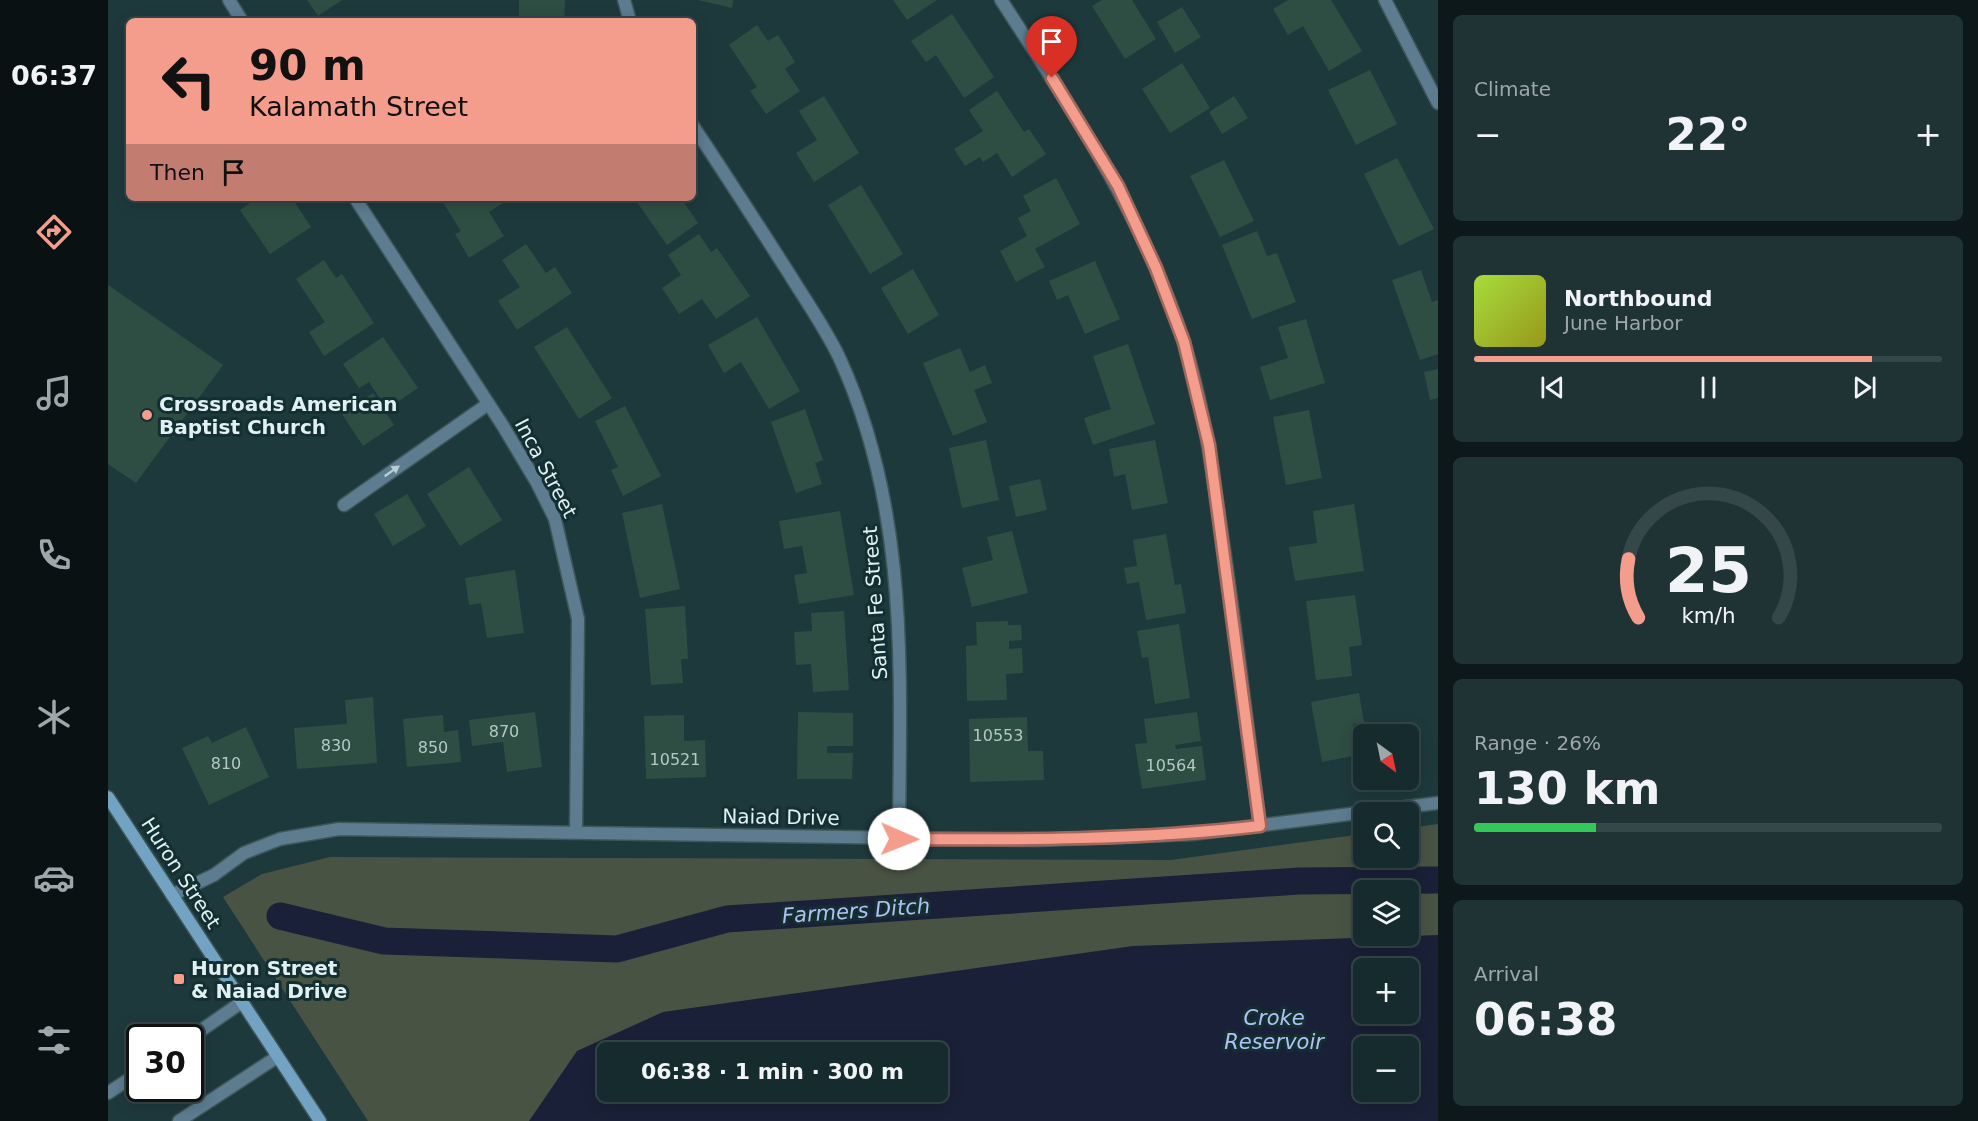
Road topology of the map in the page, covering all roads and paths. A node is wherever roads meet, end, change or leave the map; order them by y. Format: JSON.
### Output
{"nodes":[{"id":1,"x":229,"y":0,"type":"edge"},
{"id":2,"x":624,"y":0,"type":"edge"},
{"id":3,"x":1001,"y":0,"type":"edge"},
{"id":4,"x":1385,"y":0,"type":"edge"},
{"id":5,"x":241,"y":18,"type":"edge"},
{"id":6,"x":629,"y":18,"type":"edge"},
{"id":7,"x":1438,"y":103,"type":"edge"},
{"id":8,"x":696,"y":130,"type":"edge"},
{"id":9,"x":358,"y":201,"type":"edge"},
{"id":10,"x":488,"y":404,"type":"junction"},
{"id":11,"x":344,"y":504,"type":"dead end"},
{"id":12,"x":108,"y":797,"type":"edge"},
{"id":13,"x":1438,"y":803,"type":"edge"},
{"id":14,"x":1260,"y":826,"type":"junction"},
{"id":15,"x":576,"y":832,"type":"junction"},
{"id":16,"x":899,"y":839,"type":"junction"},
{"id":17,"x":172,"y":895,"type":"junction"},
{"id":18,"x":242,"y":1002,"type":"junction"},
{"id":19,"x":204,"y":1028,"type":"edge"},
{"id":20,"x":277,"y":1057,"type":"junction"},
{"id":21,"x":126,"y":1081,"type":"edge"},
{"id":22,"x":108,"y":1093,"type":"edge"},
{"id":23,"x":318,"y":1120,"type":"edge"},
{"id":24,"x":179,"y":1121,"type":"edge"}],
"edges":[{"from":1,"to":5,"type":"street"},
{"from":2,"to":6,"type":"street"},
{"from":3,"to":14,"type":"street"},
{"from":4,"to":7,"type":"street"},
{"from":8,"to":16,"type":"street","name":"Santa Fe Street"},
{"from":9,"to":10,"type":"street","name":"Inca Street"},
{"from":11,"to":10,"type":"street","one_way":true},
{"from":10,"to":15,"type":"street","name":"Inca Street"},
{"from":12,"to":17,"type":"main road","name":"Huron Street"},
{"from":13,"to":14,"type":"street","name":"Naiad Drive"},
{"from":14,"to":16,"type":"street","name":"Naiad Drive"},
{"from":15,"to":16,"type":"street","name":"Naiad Drive"},
{"from":15,"to":17,"type":"street","name":"Naiad Drive"},
{"from":17,"to":18,"type":"main road","name":"Huron Street"},
{"from":18,"to":19,"type":"street"},
{"from":18,"to":20,"type":"main road","name":"Huron Street"},
{"from":20,"to":23,"type":"main road","name":"Huron Street"},
{"from":20,"to":24,"type":"street"},
{"from":21,"to":22,"type":"street"}]}
